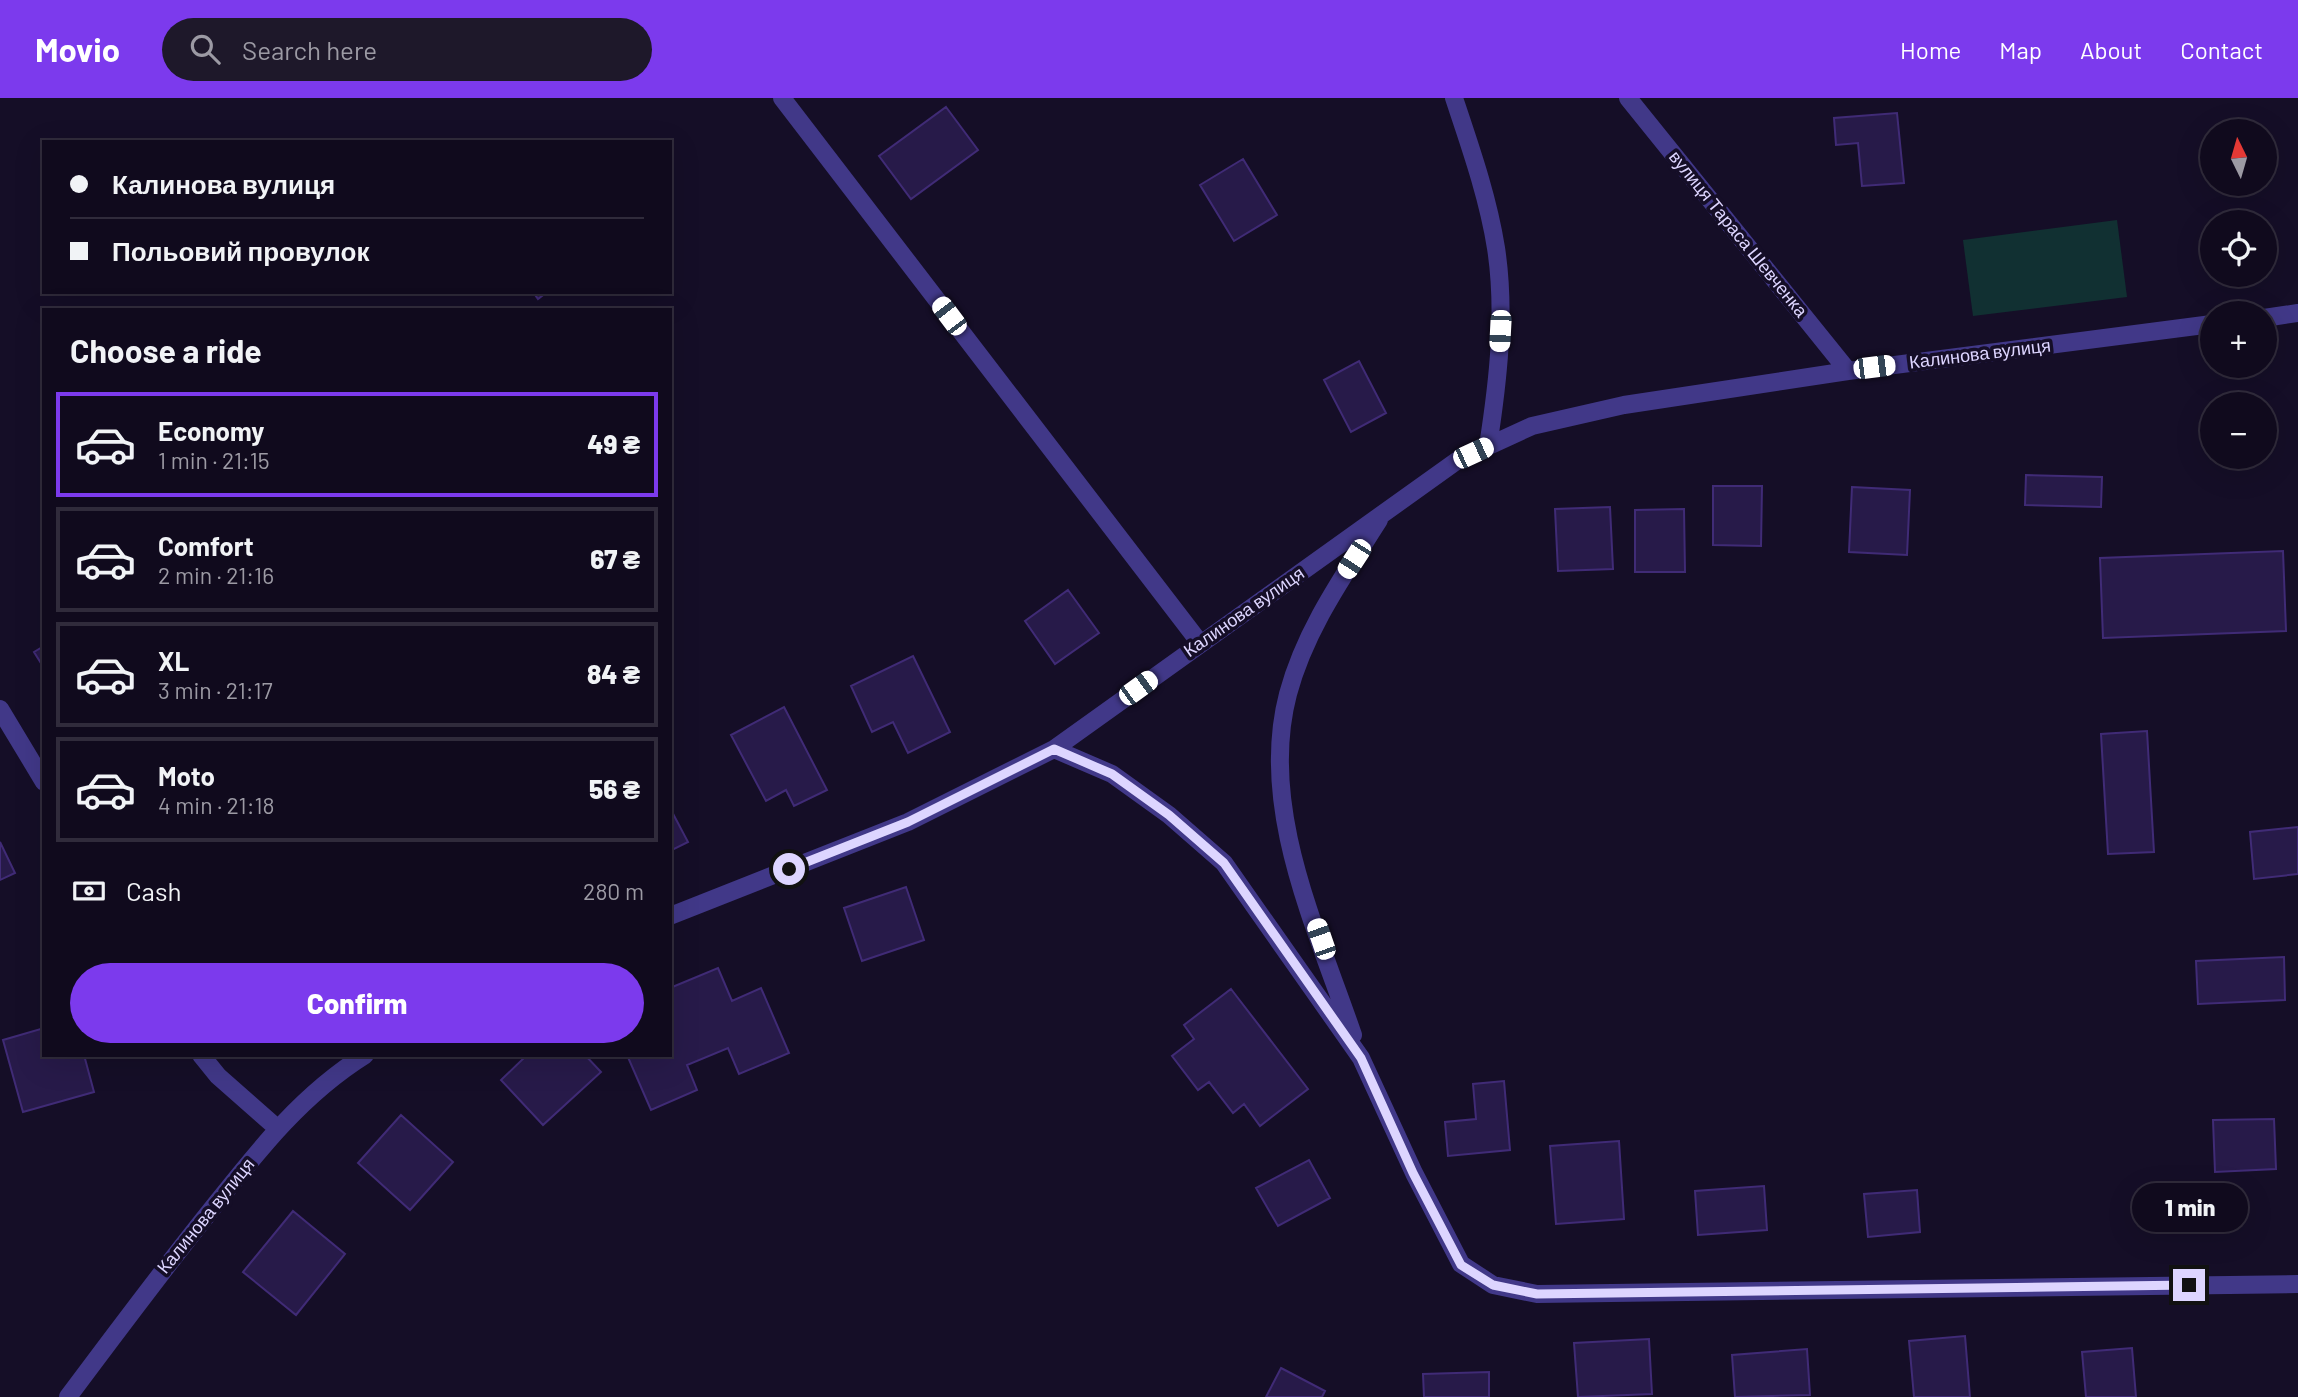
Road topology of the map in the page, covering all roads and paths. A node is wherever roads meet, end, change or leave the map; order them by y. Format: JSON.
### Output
{"nodes":[{"id":1,"x":782,"y":98,"type":"edge"},
{"id":2,"x":1454,"y":98,"type":"edge"},
{"id":3,"x":1628,"y":98,"type":"edge"},
{"id":4,"x":2298,"y":313,"type":"edge"},
{"id":5,"x":2277,"y":316,"type":"edge"},
{"id":6,"x":2200,"y":326,"type":"edge"},
{"id":7,"x":1848,"y":371,"type":"junction"},
{"id":8,"x":1488,"y":446,"type":"junction"},
{"id":9,"x":1384,"y":513,"type":"junction"},
{"id":10,"x":1200,"y":643,"type":"junction"},
{"id":11,"x":0,"y":709,"type":"edge"},
{"id":12,"x":1054,"y":749,"type":"junction"},
{"id":13,"x":42,"y":779,"type":"edge"},
{"id":14,"x":672,"y":915,"type":"edge"},
{"id":15,"x":203,"y":1057,"type":"edge"},
{"id":16,"x":362,"y":1057,"type":"edge"},
{"id":17,"x":1361,"y":1058,"type":"junction"},
{"id":18,"x":277,"y":1128,"type":"junction"},
{"id":19,"x":2298,"y":1284,"type":"edge"},
{"id":20,"x":68,"y":1397,"type":"edge"}],
"edges":[{"from":1,"to":10,"type":"street"},
{"from":2,"to":8,"type":"street"},
{"from":3,"to":7,"type":"street","name":"вулиця Тараса Шевченка"},
{"from":4,"to":5,"type":"street"},
{"from":6,"to":7,"type":"street","name":"Калинова вулиця"},
{"from":7,"to":8,"type":"street","name":"Калинова вулиця"},
{"from":8,"to":9,"type":"street","name":"Калинова вулиця"},
{"from":9,"to":10,"type":"street","name":"Калинова вулиця"},
{"from":9,"to":17,"type":"street"},
{"from":10,"to":12,"type":"street","name":"Калинова вулиця"},
{"from":11,"to":13,"type":"street"},
{"from":12,"to":14,"type":"street","name":"Калинова вулиця"},
{"from":12,"to":17,"type":"street"},
{"from":15,"to":18,"type":"street"},
{"from":16,"to":18,"type":"street","name":"Калинова вулиця"},
{"from":17,"to":19,"type":"street"},
{"from":18,"to":20,"type":"street","name":"Калинова вулиця"}]}
